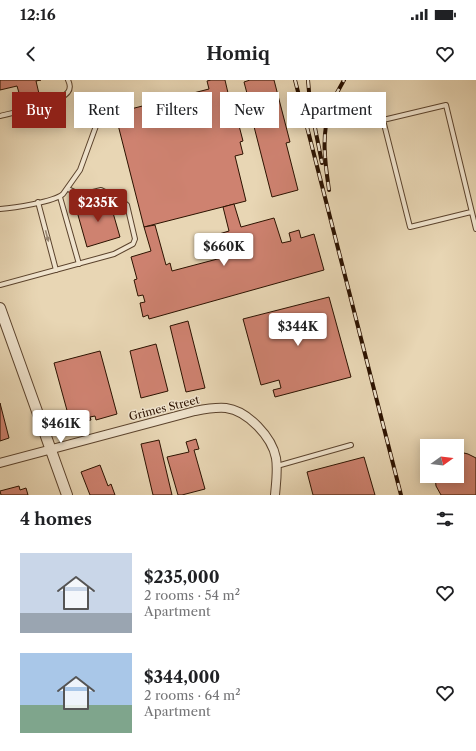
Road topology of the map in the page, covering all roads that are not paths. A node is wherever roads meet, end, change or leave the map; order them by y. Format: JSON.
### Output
{"nodes":[{"id":1,"x":68,"y":80,"type":"edge"},
{"id":2,"x":0,"y":116,"type":"edge"},
{"id":3,"x":95,"y":128,"type":"edge"},
{"id":4,"x":68,"y":189,"type":"junction"},
{"id":5,"x":60,"y":197,"type":"junction"},
{"id":6,"x":38,"y":202,"type":"junction"},
{"id":7,"x":0,"y":209,"type":"edge"},
{"id":8,"x":471,"y":212,"type":"junction"},
{"id":9,"x":476,"y":229,"type":"edge"},
{"id":10,"x":79,"y":264,"type":"junction"},
{"id":11,"x":56,"y":270,"type":"junction"},
{"id":12,"x":0,"y":285,"type":"edge"},
{"id":13,"x":0,"y":308,"type":"edge"},
{"id":14,"x":351,"y":445,"type":"dead end"},
{"id":15,"x":51,"y":449,"type":"junction"},
{"id":16,"x":0,"y":463,"type":"edge"},
{"id":17,"x":276,"y":466,"type":"junction"},
{"id":18,"x":67,"y":495,"type":"edge"},
{"id":19,"x":275,"y":495,"type":"edge"}],
"edges":[{"from":1,"to":2,"type":"lane"},
{"from":3,"to":4,"type":"lane"},
{"from":4,"to":5,"type":"lane"},
{"from":4,"to":10,"type":"lane"},
{"from":5,"to":6,"type":"lane"},
{"from":5,"to":10,"type":"lane"},
{"from":6,"to":7,"type":"lane"},
{"from":6,"to":11,"type":"lane","one_way":true},
{"from":8,"to":8,"type":"lane"},
{"from":8,"to":9,"type":"lane"},
{"from":10,"to":11,"type":"lane"},
{"from":11,"to":12,"type":"lane"},
{"from":13,"to":15,"type":"street"},
{"from":14,"to":17,"type":"lane"},
{"from":15,"to":16,"type":"street","name":"Grimes Street"},
{"from":15,"to":17,"type":"street","name":"Grimes Street"},
{"from":15,"to":18,"type":"street"},
{"from":17,"to":19,"type":"street","name":"Grimes Street"}]}
